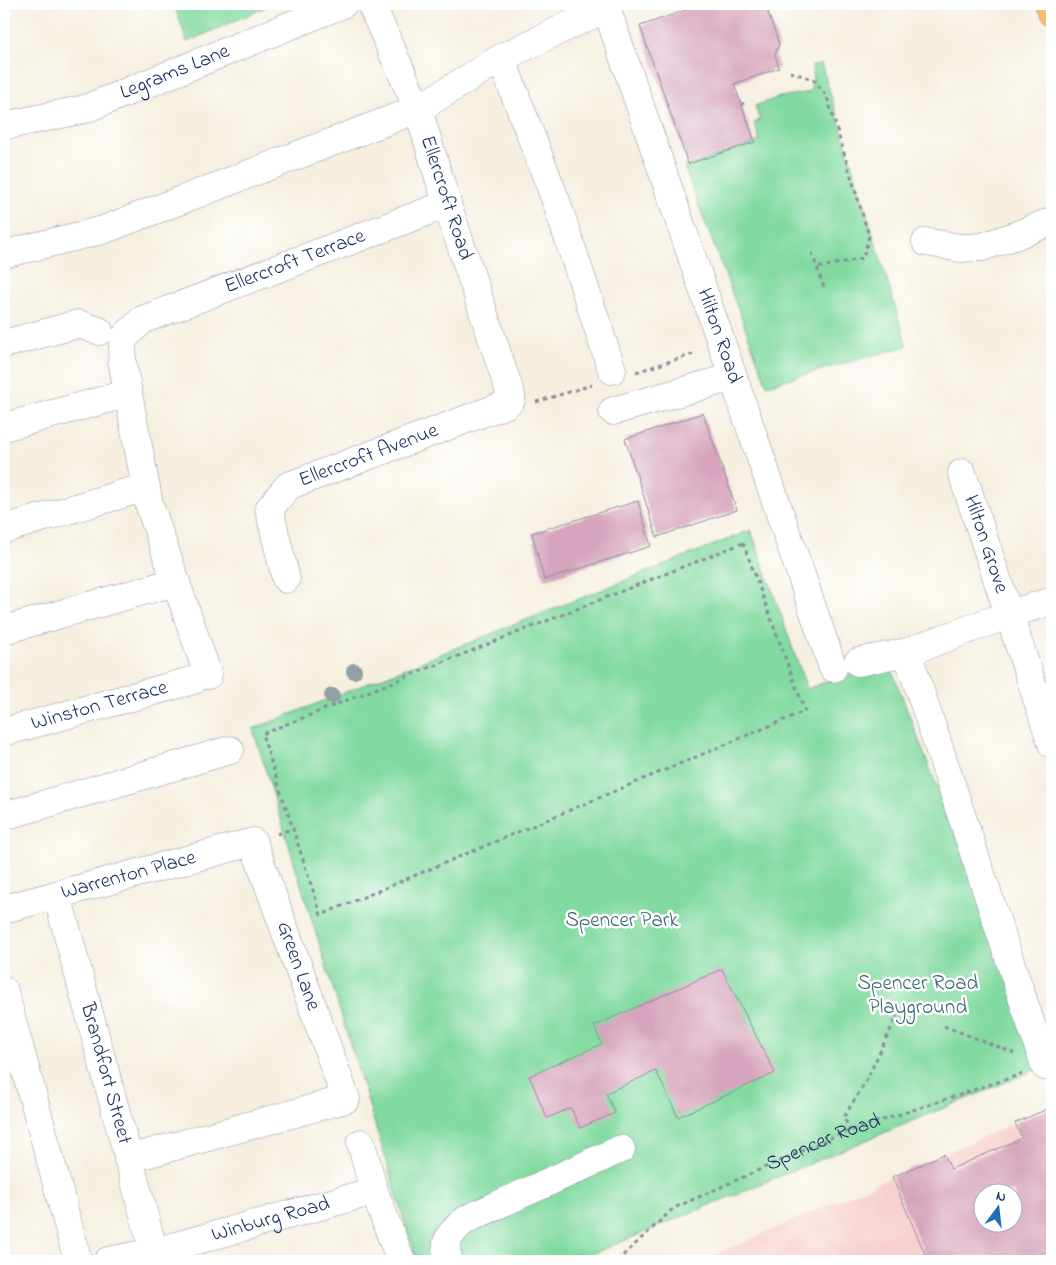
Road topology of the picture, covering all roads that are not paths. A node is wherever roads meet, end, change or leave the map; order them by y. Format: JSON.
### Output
{"nodes":[{"id":1,"x":342,"y":4,"type":"edge"},
{"id":2,"x":371,"y":4,"type":"edge"},
{"id":3,"x":1049,"y":4,"type":"edge"},
{"id":4,"x":612,"y":13,"type":"edge"},
{"id":5,"x":1052,"y":13,"type":"edge"},
{"id":6,"x":500,"y":58,"type":"junction"},
{"id":7,"x":418,"y":109,"type":"junction"},
{"id":8,"x":4,"y":126,"type":"edge"},
{"id":9,"x":447,"y":204,"type":"junction"},
{"id":10,"x":1052,"y":221,"type":"edge"},
{"id":11,"x":926,"y":242,"type":"dead end"},
{"id":12,"x":4,"y":254,"type":"edge"},
{"id":13,"x":99,"y":331,"type":"dead end"},
{"id":14,"x":4,"y":344,"type":"edge"},
{"id":15,"x":612,"y":370,"type":"dead end"},
{"id":16,"x":733,"y":377,"type":"junction"},
{"id":17,"x":511,"y":395,"type":"joint"},
{"id":18,"x":115,"y":396,"type":"dead end"},
{"id":19,"x":613,"y":411,"type":"dead end"},
{"id":20,"x":4,"y":426,"type":"edge"},
{"id":21,"x":962,"y":473,"type":"dead end"},
{"id":22,"x":146,"y":487,"type":"junction"},
{"id":23,"x":4,"y":527,"type":"edge"},
{"id":24,"x":286,"y":580,"type":"dead end"},
{"id":25,"x":175,"y":582,"type":"junction"},
{"id":26,"x":1052,"y":601,"type":"edge"},
{"id":27,"x":1010,"y":614,"type":"junction"},
{"id":28,"x":4,"y":630,"type":"edge"},
{"id":29,"x":907,"y":652,"type":"junction"},
{"id":30,"x":4,"y":732,"type":"edge"},
{"id":31,"x":1052,"y":744,"type":"edge"},
{"id":32,"x":230,"y":750,"type":"dead end"},
{"id":33,"x":4,"y":816,"type":"edge"},
{"id":34,"x":253,"y":842,"type":"joint"},
{"id":35,"x":57,"y":895,"type":"junction"},
{"id":36,"x":4,"y":909,"type":"edge"},
{"id":37,"x":4,"y":991,"type":"edge"},
{"id":38,"x":1038,"y":1064,"type":"edge"},
{"id":39,"x":361,"y":1143,"type":"dead end"},
{"id":40,"x":621,"y":1149,"type":"dead end"},
{"id":41,"x":128,"y":1159,"type":"junction"},
{"id":42,"x":374,"y":1191,"type":"junction"},
{"id":43,"x":154,"y":1252,"type":"junction"},
{"id":44,"x":78,"y":1261,"type":"edge"},
{"id":45,"x":108,"y":1261,"type":"edge"},
{"id":46,"x":401,"y":1261,"type":"edge"},
{"id":47,"x":449,"y":1261,"type":"edge"}],
"edges":[{"from":1,"to":8,"type":"street","name":"Legrams Lane"},
{"from":2,"to":7,"type":"street","name":"Ellercroft Road"},
{"from":3,"to":5,"type":"main road"},
{"from":4,"to":6,"type":"street"},
{"from":4,"to":16,"type":"street","name":"Hilton Road"},
{"from":6,"to":7,"type":"street"},
{"from":6,"to":15,"type":"street"},
{"from":7,"to":9,"type":"street","name":"Ellercroft Road"},
{"from":7,"to":12,"type":"street"},
{"from":9,"to":17,"type":"street","name":"Ellercroft Road"},
{"from":9,"to":22,"type":"street","name":"Ellercroft Terrace"},
{"from":10,"to":11,"type":"street"},
{"from":13,"to":14,"type":"street"},
{"from":16,"to":19,"type":"street"},
{"from":16,"to":29,"type":"street","name":"Hilton Road"},
{"from":17,"to":24,"type":"street","name":"Ellercroft Avenue"},
{"from":18,"to":20,"type":"street"},
{"from":21,"to":27,"type":"street","name":"Hilton Grove"},
{"from":22,"to":23,"type":"street"},
{"from":22,"to":25,"type":"street"},
{"from":25,"to":28,"type":"street"},
{"from":25,"to":30,"type":"street","name":"Winston Terrace"},
{"from":26,"to":27,"type":"street"},
{"from":27,"to":29,"type":"street"},
{"from":27,"to":31,"type":"street","name":"Hilton Grove"},
{"from":29,"to":38,"type":"street"},
{"from":32,"to":33,"type":"street"},
{"from":34,"to":35,"type":"street","name":"Warrenton Place"},
{"from":34,"to":41,"type":"street","name":"Green Lane"},
{"from":35,"to":36,"type":"street","name":"Warrenton Place"},
{"from":35,"to":41,"type":"street","name":"Brandfort Street"},
{"from":37,"to":44,"type":"street"},
{"from":39,"to":42,"type":"street"},
{"from":40,"to":47,"type":"street"},
{"from":41,"to":43,"type":"street","name":"Brandfort Street"},
{"from":42,"to":43,"type":"street","name":"Winburg Road"},
{"from":42,"to":46,"type":"street"},
{"from":43,"to":45,"type":"street","name":"Winburg Road"}]}
